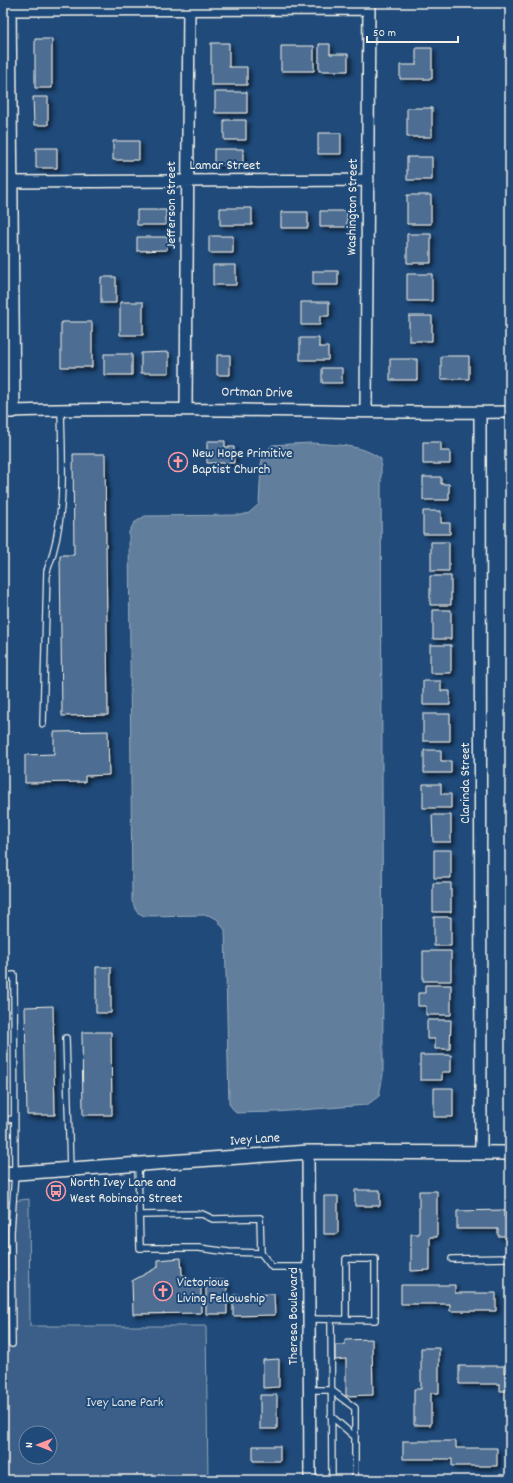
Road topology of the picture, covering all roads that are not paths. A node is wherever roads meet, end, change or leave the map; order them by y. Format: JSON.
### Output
{"nodes":[{"id":1,"x":189,"y":6,"type":"edge"},
{"id":2,"x":369,"y":6,"type":"edge"},
{"id":3,"x":9,"y":7,"type":"edge"},
{"id":4,"x":368,"y":180,"type":"junction"},
{"id":5,"x":187,"y":181,"type":"junction"},
{"id":6,"x":10,"y":182,"type":"junction"},
{"id":7,"x":186,"y":408,"type":"junction"},
{"id":8,"x":61,"y":409,"type":"junction"},
{"id":9,"x":6,"y":411,"type":"edge"},
{"id":10,"x":366,"y":411,"type":"junction"},
{"id":11,"x":480,"y":412,"type":"junction"},
{"id":12,"x":510,"y":412,"type":"edge"},
{"id":13,"x":3,"y":427,"type":"edge"},
{"id":14,"x":43,"y":724,"type":"dead end"},
{"id":15,"x":3,"y":976,"type":"edge"},
{"id":16,"x":66,"y":1038,"type":"dead end"},
{"id":17,"x":14,"y":1119,"type":"junction"},
{"id":18,"x":3,"y":1120,"type":"edge"},
{"id":19,"x":308,"y":1152,"type":"junction"},
{"id":20,"x":510,"y":1153,"type":"edge"},
{"id":21,"x":481,"y":1154,"type":"junction"},
{"id":22,"x":138,"y":1164,"type":"junction"},
{"id":23,"x":70,"y":1169,"type":"junction"},
{"id":24,"x":9,"y":1174,"type":"edge"},
{"id":25,"x":139,"y":1215,"type":"junction"},
{"id":26,"x":261,"y":1254,"type":"junction"},
{"id":27,"x":510,"y":1258,"type":"edge"},
{"id":28,"x":452,"y":1259,"type":"dead end"},
{"id":29,"x":309,"y":1267,"type":"junction"},
{"id":30,"x":309,"y":1319,"type":"junction"},
{"id":31,"x":331,"y":1320,"type":"junction"},
{"id":32,"x":346,"y":1320,"type":"junction"},
{"id":33,"x":12,"y":1344,"type":"dead end"},
{"id":34,"x":309,"y":1390,"type":"junction"},
{"id":35,"x":331,"y":1390,"type":"junction"},
{"id":36,"x":331,"y":1416,"type":"junction"},
{"id":37,"x":355,"y":1437,"type":"junction"},
{"id":38,"x":310,"y":1480,"type":"edge"},
{"id":39,"x":332,"y":1480,"type":"edge"},
{"id":40,"x":355,"y":1480,"type":"edge"}],
"edges":[{"from":1,"to":2,"type":"street"},
{"from":1,"to":3,"type":"street"},
{"from":1,"to":5,"type":"street","name":"Jefferson Street"},
{"from":2,"to":4,"type":"street","name":"Washington Street"},
{"from":3,"to":6,"type":"street"},
{"from":4,"to":5,"type":"street","name":"Lamar Street"},
{"from":4,"to":10,"type":"street","name":"Washington Street"},
{"from":5,"to":6,"type":"street","name":"Lamar Street"},
{"from":5,"to":7,"type":"street","name":"Jefferson Street"},
{"from":6,"to":9,"type":"street"},
{"from":7,"to":8,"type":"street","name":"Ortman Drive"},
{"from":7,"to":10,"type":"street","name":"Ortman Drive"},
{"from":8,"to":9,"type":"street","name":"Ortman Drive"},
{"from":8,"to":14,"type":"lane"},
{"from":9,"to":13,"type":"lane"},
{"from":10,"to":11,"type":"street","name":"Ortman Drive"},
{"from":11,"to":12,"type":"street","name":"Ortman Drive"},
{"from":11,"to":21,"type":"street","name":"Clarinda Street"},
{"from":15,"to":17,"type":"lane"},
{"from":16,"to":23,"type":"lane"},
{"from":17,"to":18,"type":"lane"},
{"from":17,"to":24,"type":"lane"},
{"from":19,"to":21,"type":"street","name":"Ivey Lane"},
{"from":19,"to":22,"type":"street","name":"Ivey Lane"},
{"from":19,"to":29,"type":"street","name":"Theresa Boulevard"},
{"from":20,"to":21,"type":"street","name":"Ivey Lane"},
{"from":22,"to":23,"type":"street","name":"Ivey Lane"},
{"from":22,"to":25,"type":"lane"},
{"from":23,"to":24,"type":"street","name":"Ivey Lane"},
{"from":24,"to":33,"type":"lane"},
{"from":25,"to":26,"type":"lane"},
{"from":25,"to":26,"type":"lane"},
{"from":26,"to":29,"type":"lane"},
{"from":27,"to":28,"type":"lane"},
{"from":29,"to":30,"type":"street","name":"Theresa Boulevard"},
{"from":30,"to":31,"type":"lane"},
{"from":30,"to":34,"type":"street","name":"Theresa Boulevard"},
{"from":31,"to":32,"type":"lane"},
{"from":31,"to":35,"type":"lane"},
{"from":32,"to":32,"type":"lane"},
{"from":34,"to":35,"type":"lane"},
{"from":34,"to":38,"type":"street","name":"Theresa Boulevard"},
{"from":35,"to":36,"type":"lane"},
{"from":35,"to":37,"type":"lane"},
{"from":36,"to":37,"type":"lane"},
{"from":36,"to":39,"type":"lane"},
{"from":37,"to":40,"type":"lane"}]}
